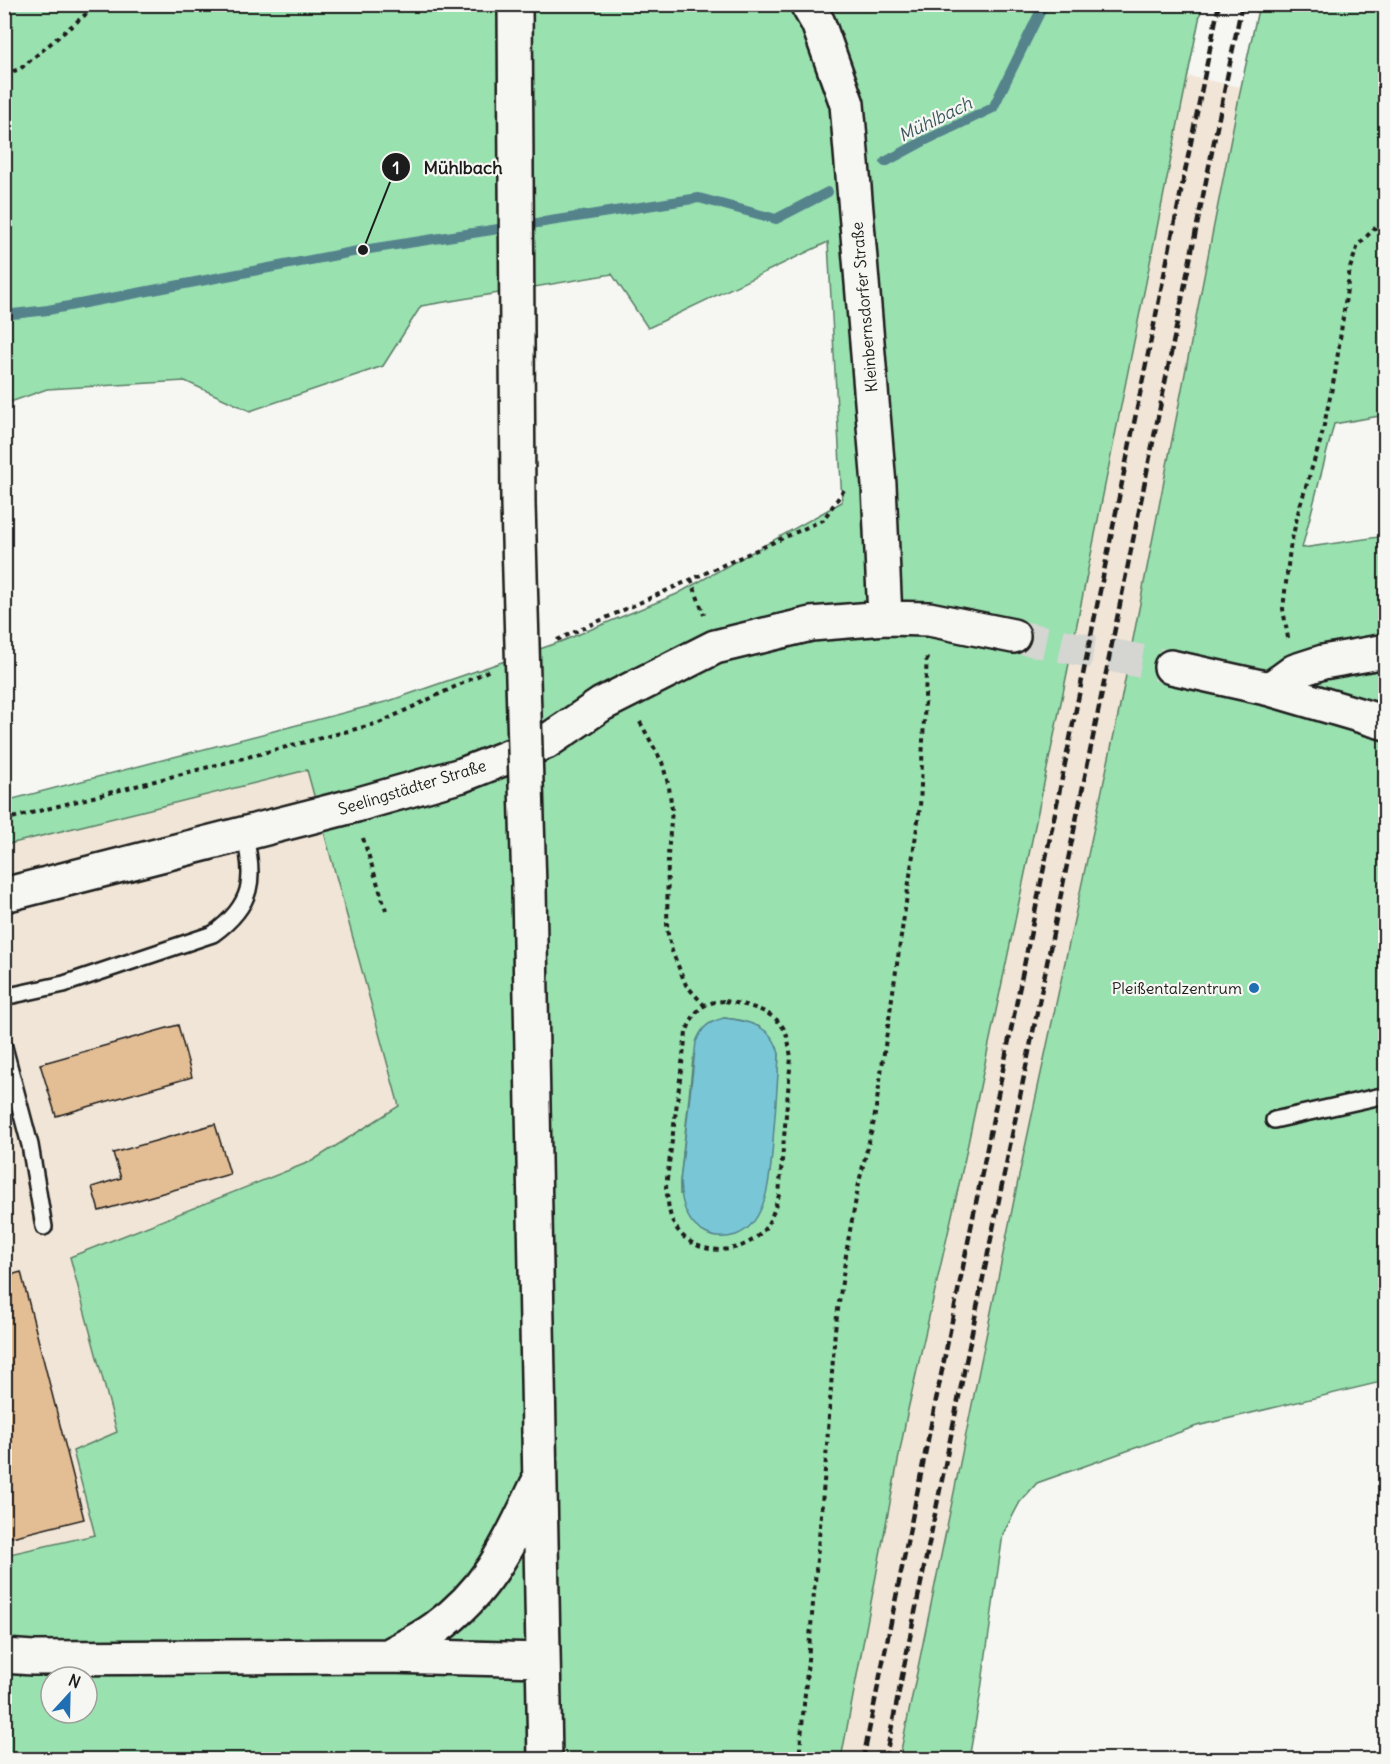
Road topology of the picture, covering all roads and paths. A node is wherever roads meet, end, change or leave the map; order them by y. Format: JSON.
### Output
{"nodes":[{"id":1,"x":98,"y":4,"type":"edge"},
{"id":2,"x":515,"y":4,"type":"edge"},
{"id":3,"x":807,"y":4,"type":"edge"},
{"id":4,"x":4,"y":74,"type":"edge"},
{"id":5,"x":1386,"y":222,"type":"edge"},
{"id":6,"x":879,"y":485,"type":"junction"},
{"id":7,"x":885,"y":618,"type":"junction"},
{"id":8,"x":929,"y":619,"type":"junction"},
{"id":9,"x":1012,"y":636,"type":"tunnel mouth"},
{"id":10,"x":555,"y":641,"type":"dead end"},
{"id":11,"x":1386,"y":651,"type":"edge"},
{"id":12,"x":1170,"y":667,"type":"tunnel mouth"},
{"id":13,"x":493,"y":669,"type":"dead end"},
{"id":14,"x":1283,"y":680,"type":"junction"},
{"id":15,"x":623,"y":692,"type":"junction"},
{"id":16,"x":1386,"y":723,"type":"edge"},
{"id":17,"x":4,"y":820,"type":"edge"},
{"id":18,"x":244,"y":834,"type":"junction"},
{"id":19,"x":365,"y":845,"type":"dead end"},
{"id":20,"x":4,"y":895,"type":"edge"},
{"id":21,"x":386,"y":910,"type":"dead end"},
{"id":22,"x":4,"y":997,"type":"edge"},
{"id":23,"x":704,"y":1005,"type":"junction"},
{"id":24,"x":4,"y":1047,"type":"edge"},
{"id":25,"x":1386,"y":1095,"type":"edge"},
{"id":26,"x":1274,"y":1120,"type":"dead end"},
{"id":27,"x":44,"y":1227,"type":"dead end"},
{"id":28,"x":539,"y":1481,"type":"junction"},
{"id":29,"x":4,"y":1656,"type":"edge"},
{"id":30,"x":388,"y":1656,"type":"junction"},
{"id":31,"x":543,"y":1660,"type":"junction"},
{"id":32,"x":545,"y":1760,"type":"edge"},
{"id":33,"x":799,"y":1760,"type":"edge"}],
"edges":[{"from":1,"to":4,"type":"path"},
{"from":2,"to":28,"type":"main road","bridge":true},
{"from":3,"to":6,"type":"main road","name":"Kleinbernsdorfer Straße"},
{"from":5,"to":14,"type":"path"},
{"from":6,"to":7,"type":"main road","name":"Kleinbernsdorfer Straße"},
{"from":6,"to":10,"type":"path"},
{"from":7,"to":8,"type":"main road","name":"Seelingstädter Straße"},
{"from":7,"to":15,"type":"main road","name":"Seelingstädter Straße"},
{"from":8,"to":9,"type":"main road","name":"Seelingstädter Straße"},
{"from":8,"to":33,"type":"path"},
{"from":11,"to":14,"type":"main road"},
{"from":12,"to":14,"type":"main road"},
{"from":13,"to":17,"type":"path"},
{"from":14,"to":16,"type":"main road"},
{"from":15,"to":18,"type":"main road","name":"Seelingstädter Straße"},
{"from":15,"to":23,"type":"path"},
{"from":18,"to":20,"type":"main road","name":"Seelingstädter Straße"},
{"from":18,"to":22,"type":"lane"},
{"from":19,"to":21,"type":"path"},
{"from":23,"to":23,"type":"path"},
{"from":24,"to":27,"type":"lane"},
{"from":25,"to":26,"type":"lane"},
{"from":28,"to":30,"type":"main road"},
{"from":28,"to":31,"type":"main road"},
{"from":29,"to":30,"type":"main road"},
{"from":30,"to":31,"type":"main road"},
{"from":31,"to":32,"type":"main road"}]}
